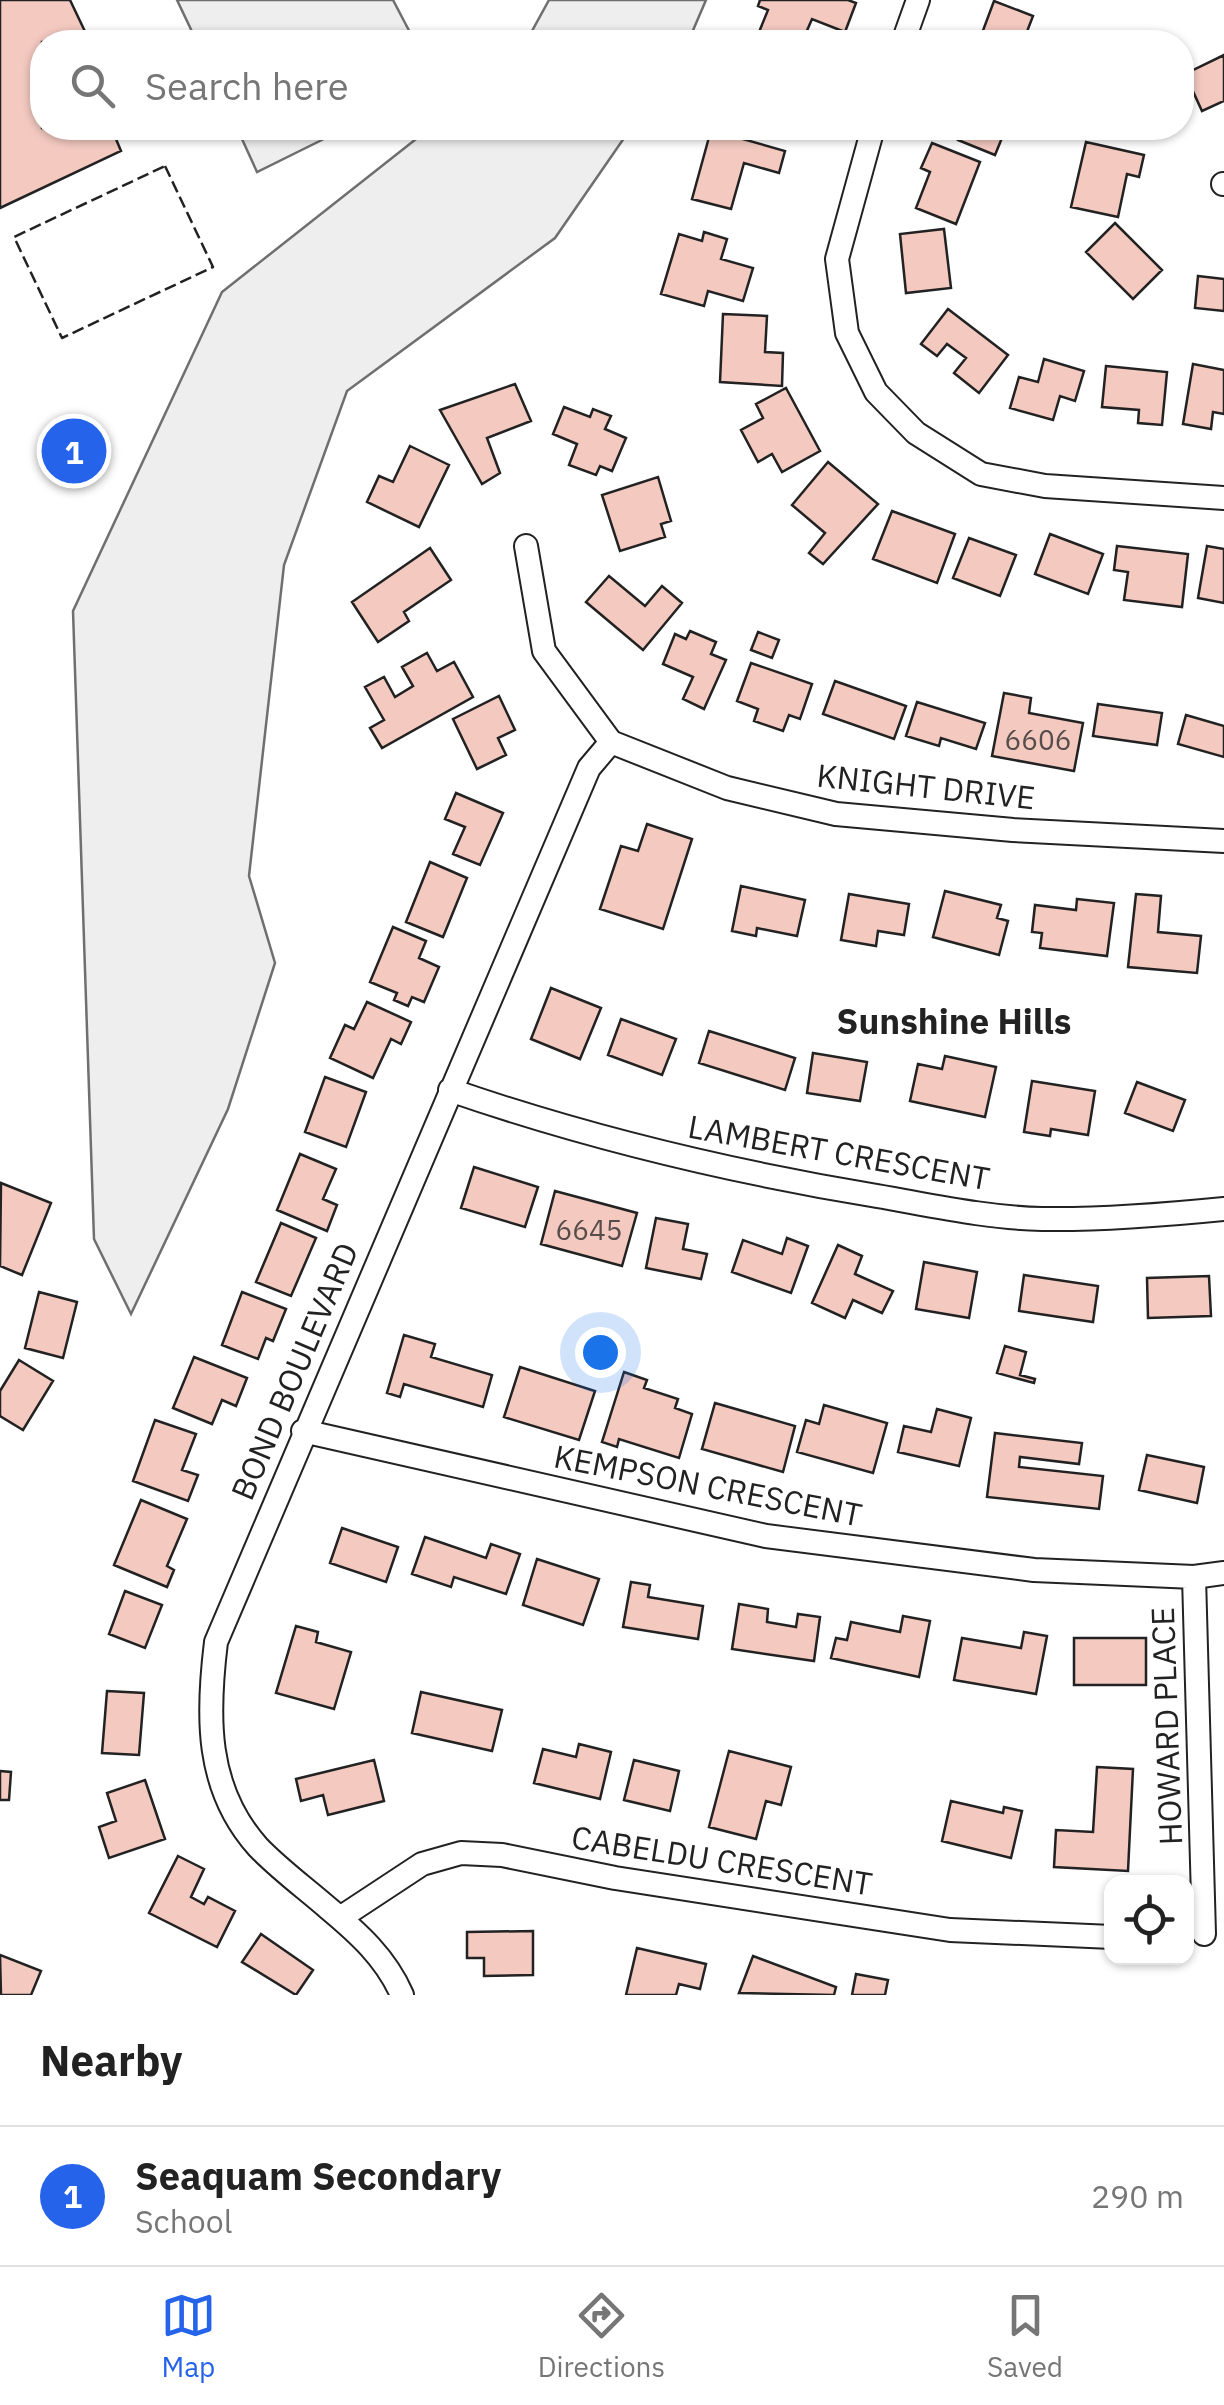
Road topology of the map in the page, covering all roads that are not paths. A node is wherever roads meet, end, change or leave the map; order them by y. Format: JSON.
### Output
{"nodes":[{"id":1,"x":918,"y":0,"type":"edge"},
{"id":2,"x":907,"y":30,"type":"edge"},
{"id":3,"x":870,"y":140,"type":"edge"},
{"id":4,"x":1224,"y":498,"type":"edge"},
{"id":5,"x":526,"y":546,"type":"dead end"},
{"id":6,"x":611,"y":742,"type":"junction"},
{"id":7,"x":1224,"y":841,"type":"edge"},
{"id":8,"x":450,"y":1090,"type":"junction"},
{"id":9,"x":1224,"y":1209,"type":"edge"},
{"id":10,"x":303,"y":1431,"type":"junction"},
{"id":11,"x":1224,"y":1573,"type":"edge"},
{"id":12,"x":1194,"y":1577,"type":"junction"},
{"id":13,"x":340,"y":1918,"type":"junction"},
{"id":14,"x":1205,"y":1934,"type":"edge"},
{"id":15,"x":1104,"y":1937,"type":"edge"},
{"id":16,"x":402,"y":1995,"type":"edge"}],
"edges":[{"from":1,"to":2,"type":"street"},
{"from":3,"to":4,"type":"street"},
{"from":5,"to":6,"type":"street"},
{"from":6,"to":7,"type":"street","name":"KNIGHT DRIVE"},
{"from":6,"to":8,"type":"street","name":"BOND BOULEVARD"},
{"from":8,"to":9,"type":"street","name":"LAMBERT CRESCENT"},
{"from":8,"to":10,"type":"street","name":"BOND BOULEVARD"},
{"from":10,"to":12,"type":"street","name":"KEMPSON CRESCENT"},
{"from":10,"to":13,"type":"street","name":"BOND BOULEVARD"},
{"from":11,"to":12,"type":"street","name":"KEMPSON CRESCENT"},
{"from":12,"to":14,"type":"street","name":"HOWARD PLACE"},
{"from":13,"to":15,"type":"street","name":"CABELDU CRESCENT"},
{"from":13,"to":16,"type":"street","name":"BOND BOULEVARD"}]}
